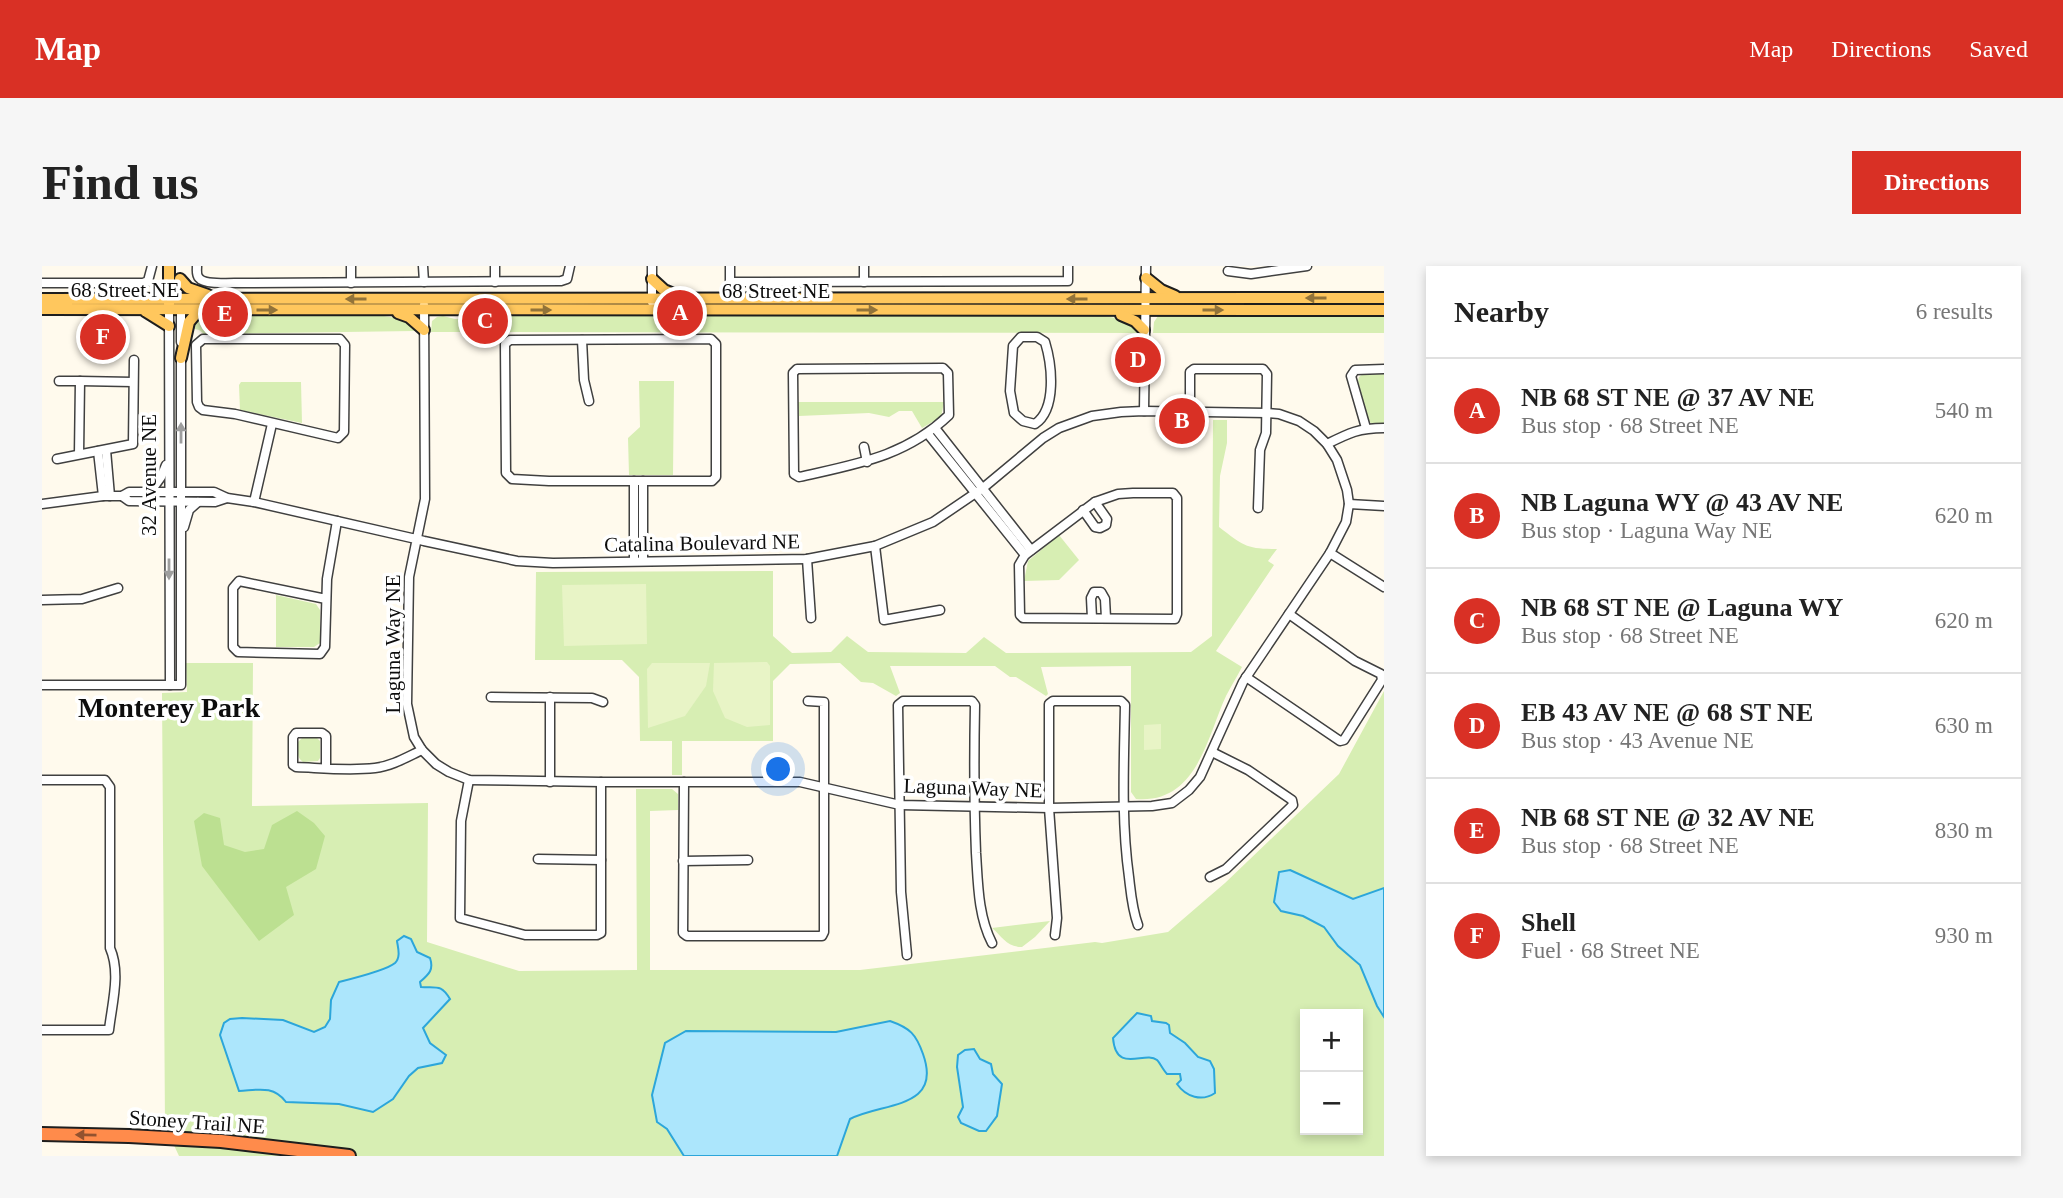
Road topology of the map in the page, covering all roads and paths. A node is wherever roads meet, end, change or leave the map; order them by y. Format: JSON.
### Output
{"nodes":[{"id":1,"x":152,"y":266,"type":"edge"},
{"id":2,"x":169,"y":266,"type":"edge"},
{"id":3,"x":180,"y":266,"type":"edge"},
{"id":4,"x":197,"y":266,"type":"edge"},
{"id":5,"x":351,"y":266,"type":"edge"},
{"id":6,"x":424,"y":266,"type":"edge"},
{"id":7,"x":495,"y":266,"type":"edge"},
{"id":8,"x":570,"y":266,"type":"edge"},
{"id":9,"x":652,"y":266,"type":"edge"},
{"id":10,"x":730,"y":266,"type":"edge"},
{"id":11,"x":864,"y":266,"type":"edge"},
{"id":12,"x":1068,"y":266,"type":"edge"},
{"id":13,"x":1307,"y":266,"type":"edge"},
{"id":14,"x":1228,"y":271,"type":"dead end"},
{"id":15,"x":1146,"y":272,"type":"edge"},
{"id":16,"x":180,"y":279,"type":"junction"},
{"id":17,"x":652,"y":279,"type":"junction"},
{"id":18,"x":424,"y":282,"type":"junction"},
{"id":19,"x":495,"y":282,"type":"junction"},
{"id":20,"x":864,"y":282,"type":"junction"},
{"id":21,"x":42,"y":283,"type":"edge"},
{"id":22,"x":351,"y":283,"type":"junction"},
{"id":23,"x":149,"y":298,"type":"junction"},
{"id":24,"x":220,"y":298,"type":"junction"},
{"id":25,"x":1145,"y":298,"type":"junction"},
{"id":26,"x":1384,"y":298,"type":"edge"},
{"id":27,"x":42,"y":299,"type":"edge"},
{"id":28,"x":687,"y":299,"type":"junction"},
{"id":29,"x":1181,"y":299,"type":"junction"},
{"id":30,"x":175,"y":304,"type":"junction"},
{"id":31,"x":652,"y":304,"type":"junction"},
{"id":32,"x":424,"y":305,"type":"junction"},
{"id":33,"x":42,"y":309,"type":"edge"},
{"id":34,"x":142,"y":309,"type":"junction"},
{"id":35,"x":199,"y":310,"type":"junction"},
{"id":36,"x":389,"y":310,"type":"junction"},
{"id":37,"x":1145,"y":310,"type":"junction"},
{"id":38,"x":1384,"y":310,"type":"edge"},
{"id":39,"x":1104,"y":311,"type":"junction"},
{"id":40,"x":169,"y":326,"type":"junction"},
{"id":41,"x":424,"y":330,"type":"junction"},
{"id":42,"x":1144,"y":330,"type":"junction"},
{"id":43,"x":582,"y":340,"type":"junction"},
{"id":44,"x":181,"y":358,"type":"junction"},
{"id":45,"x":134,"y":360,"type":"dead end"},
{"id":46,"x":1384,"y":369,"type":"edge"},
{"id":47,"x":59,"y":381,"type":"dead end"},
{"id":48,"x":80,"y":381,"type":"junction"},
{"id":49,"x":133,"y":382,"type":"junction"},
{"id":50,"x":589,"y":401,"type":"dead end"},
{"id":51,"x":1144,"y":411,"type":"junction"},
{"id":52,"x":1190,"y":411,"type":"junction"},
{"id":53,"x":1267,"y":413,"type":"junction"},
{"id":54,"x":1038,"y":422,"type":"junction"},
{"id":55,"x":272,"y":424,"type":"junction"},
{"id":56,"x":1366,"y":428,"type":"junction"},
{"id":57,"x":1384,"y":428,"type":"edge"},
{"id":58,"x":931,"y":431,"type":"junction"},
{"id":59,"x":1046,"y":436,"type":"junction"},
{"id":60,"x":169,"y":444,"type":"junction"},
{"id":61,"x":1328,"y":444,"type":"junction"},
{"id":62,"x":864,"y":447,"type":"dead end"},
{"id":63,"x":102,"y":451,"type":"junction"},
{"id":64,"x":79,"y":454,"type":"junction"},
{"id":65,"x":57,"y":459,"type":"dead end"},
{"id":66,"x":867,"y":462,"type":"junction"},
{"id":67,"x":638,"y":481,"type":"junction"},
{"id":68,"x":980,"y":490,"type":"junction"},
{"id":69,"x":151,"y":491,"type":"junction"},
{"id":70,"x":169,"y":491,"type":"junction"},
{"id":71,"x":180,"y":491,"type":"junction"},
{"id":72,"x":106,"y":496,"type":"junction"},
{"id":73,"x":122,"y":496,"type":"junction"},
{"id":74,"x":227,"y":498,"type":"junction"},
{"id":75,"x":169,"y":501,"type":"junction"},
{"id":76,"x":180,"y":501,"type":"junction"},
{"id":77,"x":198,"y":502,"type":"junction"},
{"id":78,"x":254,"y":502,"type":"junction"},
{"id":79,"x":1095,"y":502,"type":"junction"},
{"id":80,"x":1349,"y":504,"type":"junction"},
{"id":81,"x":42,"y":505,"type":"edge"},
{"id":82,"x":1384,"y":506,"type":"edge"},
{"id":83,"x":1258,"y":508,"type":"dead end"},
{"id":84,"x":1083,"y":510,"type":"junction"},
{"id":85,"x":337,"y":521,"type":"junction"},
{"id":86,"x":416,"y":539,"type":"junction"},
{"id":87,"x":180,"y":544,"type":"junction"},
{"id":88,"x":875,"y":546,"type":"junction"},
{"id":89,"x":1028,"y":553,"type":"junction"},
{"id":90,"x":1330,"y":553,"type":"junction"},
{"id":91,"x":807,"y":559,"type":"junction"},
{"id":92,"x":638,"y":561,"type":"junction"},
{"id":93,"x":1384,"y":586,"type":"edge"},
{"id":94,"x":118,"y":588,"type":"dead end"},
{"id":95,"x":326,"y":599,"type":"junction"},
{"id":96,"x":42,"y":600,"type":"edge"},
{"id":97,"x":940,"y":610,"type":"dead end"},
{"id":98,"x":1289,"y":614,"type":"junction"},
{"id":99,"x":811,"y":618,"type":"dead end"},
{"id":100,"x":1092,"y":618,"type":"junction"},
{"id":101,"x":1106,"y":618,"type":"junction"},
{"id":102,"x":1246,"y":677,"type":"junction"},
{"id":103,"x":42,"y":685,"type":"edge"},
{"id":104,"x":170,"y":685,"type":"junction"},
{"id":105,"x":491,"y":697,"type":"dead end"},
{"id":106,"x":550,"y":697,"type":"junction"},
{"id":107,"x":808,"y":701,"type":"dead end"},
{"id":108,"x":603,"y":702,"type":"dead end"},
{"id":109,"x":422,"y":750,"type":"junction"},
{"id":110,"x":1212,"y":752,"type":"junction"},
{"id":111,"x":326,"y":768,"type":"junction"},
{"id":112,"x":42,"y":780,"type":"edge"},
{"id":113,"x":469,"y":780,"type":"junction"},
{"id":114,"x":550,"y":782,"type":"junction"},
{"id":115,"x":601,"y":782,"type":"junction"},
{"id":116,"x":684,"y":782,"type":"junction"},
{"id":117,"x":825,"y":788,"type":"junction"},
{"id":118,"x":900,"y":805,"type":"junction"},
{"id":119,"x":974,"y":807,"type":"junction"},
{"id":120,"x":1123,"y":807,"type":"junction"},
{"id":121,"x":1049,"y":808,"type":"junction"},
{"id":122,"x":538,"y":859,"type":"dead end"},
{"id":123,"x":601,"y":860,"type":"junction"},
{"id":124,"x":748,"y":860,"type":"dead end"},
{"id":125,"x":683,"y":861,"type":"junction"},
{"id":126,"x":1210,"y":877,"type":"dead end"},
{"id":127,"x":1138,"y":925,"type":"dead end"},
{"id":128,"x":1055,"y":935,"type":"dead end"},
{"id":129,"x":992,"y":943,"type":"dead end"},
{"id":130,"x":907,"y":955,"type":"dead end"},
{"id":131,"x":42,"y":1030,"type":"edge"},
{"id":132,"x":42,"y":1134,"type":"edge"},
{"id":133,"x":349,"y":1156,"type":"edge"}],
"edges":[{"from":1,"to":21,"type":"street"},
{"from":2,"to":23,"type":"main road"},
{"from":2,"to":30,"type":"main road","name":"32 Avenue NE"},
{"from":3,"to":16,"type":"main road","name":"32 Avenue NE"},
{"from":4,"to":22,"type":"street"},
{"from":5,"to":22,"type":"street"},
{"from":6,"to":18,"type":"street"},
{"from":7,"to":19,"type":"street"},
{"from":8,"to":19,"type":"street"},
{"from":9,"to":17,"type":"street"},
{"from":10,"to":20,"type":"street"},
{"from":11,"to":20,"type":"street"},
{"from":12,"to":20,"type":"street"},
{"from":13,"to":14,"type":"street"},
{"from":15,"to":25,"type":"street"},
{"from":15,"to":29,"type":"main road"},
{"from":16,"to":24,"type":"main road"},
{"from":16,"to":30,"type":"main road","name":"32 Avenue NE"},
{"from":17,"to":28,"type":"main road"},
{"from":17,"to":31,"type":"street"},
{"from":18,"to":19,"type":"street"},
{"from":18,"to":22,"type":"street"},
{"from":23,"to":27,"type":"main road","name":"68 Street NE"},
{"from":23,"to":30,"type":"main road","name":"68 Street NE"},
{"from":24,"to":30,"type":"main road","name":"68 Street NE"},
{"from":32,"to":24,"type":"main road","name":"68 Street NE","one_way":true},
{"from":25,"to":28,"type":"main road","name":"68 Street NE","one_way":true},
{"from":25,"to":29,"type":"main road","name":"68 Street NE"},
{"from":25,"to":37,"type":"street"},
{"from":26,"to":29,"type":"main road","name":"68 Street NE","one_way":true},
{"from":28,"to":31,"type":"main road","name":"68 Street NE"},
{"from":30,"to":34,"type":"main road","name":"68 Street NE"},
{"from":30,"to":35,"type":"main road","name":"68 Street NE"},
{"from":30,"to":40,"type":"street","name":"32 Avenue NE"},
{"from":30,"to":44,"type":"street","name":"32 Avenue NE"},
{"from":31,"to":32,"type":"main road","name":"68 Street NE"},
{"from":31,"to":39,"type":"main road","name":"68 Street NE","one_way":true},
{"from":32,"to":36,"type":"main road","name":"68 Street NE"},
{"from":32,"to":41,"type":"street","name":"Laguna Way NE"},
{"from":33,"to":34,"type":"main road","name":"68 Street NE"},
{"from":34,"to":40,"type":"main road"},
{"from":35,"to":36,"type":"main road","name":"68 Street NE","one_way":true},
{"from":35,"to":44,"type":"main road"},
{"from":36,"to":41,"type":"main road"},
{"from":37,"to":38,"type":"main road","name":"68 Street NE","one_way":true},
{"from":37,"to":39,"type":"main road","name":"68 Street NE"},
{"from":37,"to":42,"type":"street"},
{"from":39,"to":42,"type":"main road"},
{"from":40,"to":60,"type":"street","name":"32 Avenue NE"},
{"from":41,"to":86,"type":"street","name":"Laguna Way NE"},
{"from":42,"to":51,"type":"street"},
{"from":43,"to":50,"type":"street"},
{"from":43,"to":67,"type":"street"},
{"from":43,"to":67,"type":"street"},
{"from":71,"to":44,"type":"street","name":"32 Avenue NE","one_way":true},
{"from":45,"to":49,"type":"street"},
{"from":46,"to":56,"type":"street"},
{"from":47,"to":48,"type":"street"},
{"from":48,"to":49,"type":"street"},
{"from":48,"to":64,"type":"street"},
{"from":49,"to":63,"type":"street"},
{"from":51,"to":52,"type":"street"},
{"from":51,"to":59,"type":"street","name":"Catalina Boulevard NE"},
{"from":52,"to":53,"type":"street"},
{"from":52,"to":53,"type":"street"},
{"from":53,"to":61,"type":"street"},
{"from":53,"to":83,"type":"street"},
{"from":54,"to":54,"type":"street"},
{"from":54,"to":59,"type":"street"},
{"from":55,"to":55,"type":"street"},
{"from":55,"to":78,"type":"street"},
{"from":56,"to":57,"type":"street"},
{"from":56,"to":61,"type":"street"},
{"from":58,"to":66,"type":"street"},
{"from":58,"to":66,"type":"street"},
{"from":58,"to":68,"type":"street"},
{"from":59,"to":68,"type":"street","name":"Catalina Boulevard NE"},
{"from":60,"to":69,"type":"street"},
{"from":60,"to":70,"type":"street","name":"32 Avenue NE"},
{"from":61,"to":80,"type":"street"},
{"from":62,"to":66,"type":"street"},
{"from":63,"to":64,"type":"street"},
{"from":63,"to":72,"type":"street"},
{"from":64,"to":65,"type":"street"},
{"from":67,"to":92,"type":"street"},
{"from":68,"to":88,"type":"street","name":"Catalina Boulevard NE"},
{"from":68,"to":89,"type":"street"},
{"from":69,"to":70,"type":"street","name":"Catalina Boulevard NE"},
{"from":69,"to":73,"type":"street","name":"Catalina Boulevard NE"},
{"from":70,"to":71,"type":"street","name":"Catalina Boulevard NE"},
{"from":70,"to":75,"type":"street","name":"32 Avenue NE"},
{"from":71,"to":74,"type":"street","name":"Catalina Boulevard NE"},
{"from":71,"to":76,"type":"street","name":"32 Avenue NE"},
{"from":72,"to":73,"type":"street","name":"Catalina Boulevard NE"},
{"from":72,"to":81,"type":"street","name":"Catalina Boulevard NE"},
{"from":73,"to":75,"type":"street","name":"Catalina Boulevard NE"},
{"from":74,"to":77,"type":"street","name":"Catalina Boulevard NE"},
{"from":74,"to":78,"type":"street","name":"Catalina Boulevard NE"},
{"from":75,"to":76,"type":"street","name":"Catalina Boulevard NE"},
{"from":75,"to":104,"type":"street","name":"32 Avenue NE","one_way":true},
{"from":76,"to":77,"type":"street","name":"Catalina Boulevard NE"},
{"from":76,"to":87,"type":"street","name":"32 Avenue NE"},
{"from":77,"to":87,"type":"street"},
{"from":78,"to":85,"type":"street","name":"Catalina Boulevard NE"},
{"from":79,"to":84,"type":"street"},
{"from":79,"to":84,"type":"street"},
{"from":79,"to":101,"type":"street"},
{"from":80,"to":82,"type":"street"},
{"from":80,"to":90,"type":"street","name":"Laguna Way NE"},
{"from":84,"to":89,"type":"street"},
{"from":85,"to":86,"type":"street","name":"Catalina Boulevard NE"},
{"from":85,"to":95,"type":"street"},
{"from":86,"to":92,"type":"street","name":"Catalina Boulevard NE"},
{"from":86,"to":109,"type":"street","name":"Laguna Way NE"},
{"from":87,"to":104,"type":"street","name":"32 Avenue NE"},
{"from":88,"to":91,"type":"street","name":"Catalina Boulevard NE"},
{"from":88,"to":97,"type":"street"},
{"from":89,"to":100,"type":"street"},
{"from":90,"to":93,"type":"street"},
{"from":90,"to":98,"type":"street","name":"Laguna Way NE"},
{"from":91,"to":92,"type":"street","name":"Catalina Boulevard NE"},
{"from":91,"to":99,"type":"street"},
{"from":94,"to":96,"type":"street"},
{"from":95,"to":95,"type":"street"},
{"from":98,"to":102,"type":"street","name":"Laguna Way NE"},
{"from":98,"to":102,"type":"street"},
{"from":100,"to":101,"type":"street"},
{"from":100,"to":101,"type":"street"},
{"from":102,"to":110,"type":"street","name":"Laguna Way NE"},
{"from":103,"to":104,"type":"street"},
{"from":105,"to":106,"type":"street"},
{"from":106,"to":108,"type":"street"},
{"from":106,"to":114,"type":"street"},
{"from":107,"to":117,"type":"street"},
{"from":109,"to":111,"type":"street"},
{"from":109,"to":113,"type":"street","name":"Laguna Way NE"},
{"from":110,"to":120,"type":"street","name":"Laguna Way NE"},
{"from":110,"to":126,"type":"street"},
{"from":111,"to":111,"type":"street"},
{"from":112,"to":131,"type":"street"},
{"from":113,"to":114,"type":"street","name":"Laguna Way NE"},
{"from":113,"to":123,"type":"street"},
{"from":114,"to":115,"type":"street","name":"Laguna Way NE"},
{"from":115,"to":116,"type":"street","name":"Laguna Way NE"},
{"from":115,"to":123,"type":"street"},
{"from":116,"to":117,"type":"street","name":"Laguna Way NE"},
{"from":116,"to":125,"type":"street"},
{"from":117,"to":118,"type":"street","name":"Laguna Way NE"},
{"from":117,"to":125,"type":"street"},
{"from":118,"to":119,"type":"street","name":"Laguna Way NE"},
{"from":118,"to":119,"type":"street"},
{"from":118,"to":130,"type":"street"},
{"from":119,"to":121,"type":"street","name":"Laguna Way NE"},
{"from":119,"to":129,"type":"street"},
{"from":120,"to":121,"type":"street","name":"Laguna Way NE"},
{"from":120,"to":121,"type":"street"},
{"from":120,"to":127,"type":"street"},
{"from":121,"to":128,"type":"street"},
{"from":122,"to":123,"type":"street"},
{"from":124,"to":125,"type":"street"},
{"from":133,"to":132,"type":"highway","name":"Stoney Trail NE","one_way":true}]}
